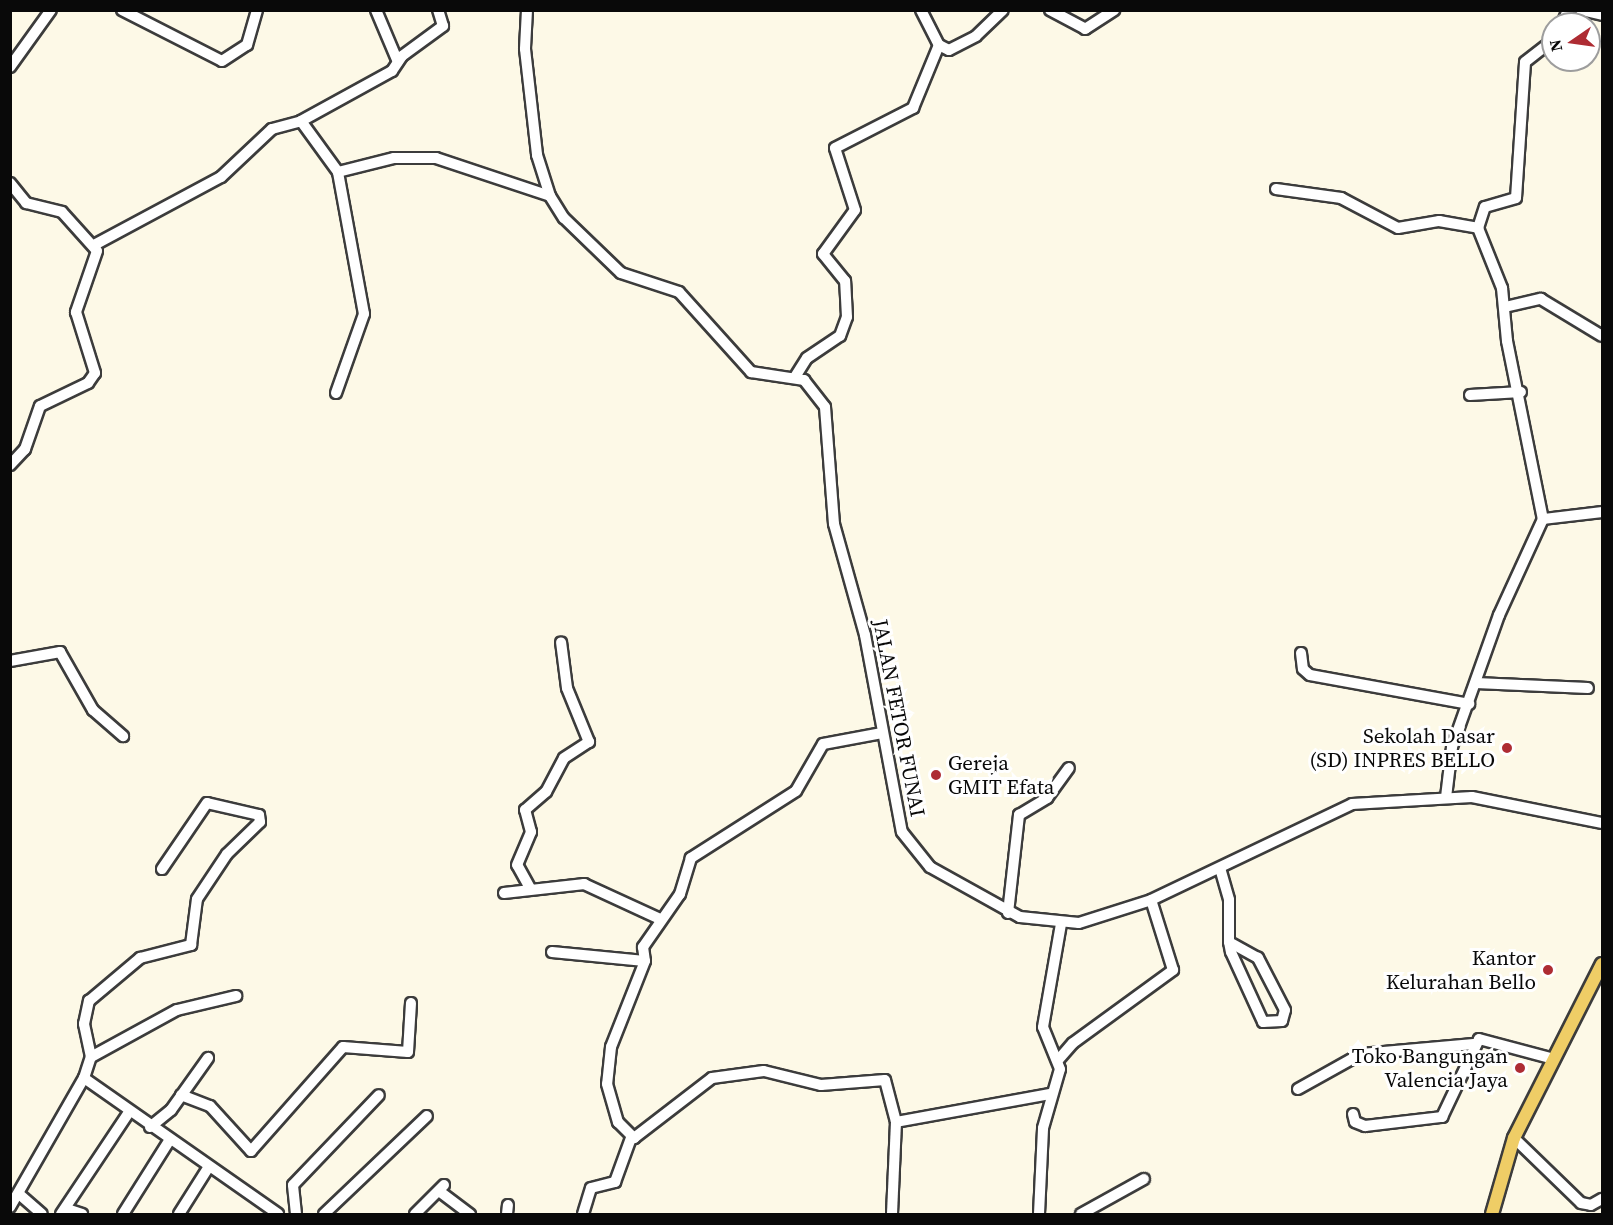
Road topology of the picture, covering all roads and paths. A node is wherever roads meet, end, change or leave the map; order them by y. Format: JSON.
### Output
{"nodes":[{"id":1,"x":51,"y":10,"type":"edge"},
{"id":2,"x":122,"y":10,"type":"edge"},
{"id":3,"x":257,"y":10,"type":"edge"},
{"id":4,"x":376,"y":10,"type":"edge"},
{"id":5,"x":438,"y":10,"type":"edge"},
{"id":6,"x":527,"y":10,"type":"edge"},
{"id":7,"x":921,"y":10,"type":"edge"},
{"id":8,"x":1003,"y":10,"type":"edge"},
{"id":9,"x":1050,"y":10,"type":"edge"},
{"id":10,"x":1114,"y":10,"type":"edge"},
{"id":11,"x":1581,"y":10,"type":"edge"},
{"id":12,"x":1602,"y":15,"type":"edge"},
{"id":13,"x":939,"y":45,"type":"junction"},
{"id":14,"x":1541,"y":49,"type":"edge"},
{"id":15,"x":398,"y":62,"type":"junction"},
{"id":16,"x":10,"y":67,"type":"edge"},
{"id":17,"x":301,"y":121,"type":"junction"},
{"id":18,"x":338,"y":172,"type":"junction"},
{"id":19,"x":10,"y":183,"type":"edge"},
{"id":20,"x":1276,"y":189,"type":"dead end"},
{"id":21,"x":550,"y":196,"type":"junction"},
{"id":22,"x":1478,"y":228,"type":"junction"},
{"id":23,"x":96,"y":244,"type":"junction"},
{"id":24,"x":1504,"y":307,"type":"junction"},
{"id":25,"x":1602,"y":336,"type":"edge"},
{"id":26,"x":795,"y":377,"type":"junction"},
{"id":27,"x":1521,"y":392,"type":"junction"},
{"id":28,"x":336,"y":393,"type":"dead end"},
{"id":29,"x":1470,"y":394,"type":"dead end"},
{"id":30,"x":10,"y":465,"type":"edge"},
{"id":31,"x":1602,"y":512,"type":"edge"},
{"id":32,"x":1543,"y":519,"type":"junction"},
{"id":33,"x":561,"y":642,"type":"dead end"},
{"id":34,"x":1301,"y":653,"type":"dead end"},
{"id":35,"x":10,"y":662,"type":"edge"},
{"id":36,"x":1476,"y":683,"type":"junction"},
{"id":37,"x":1588,"y":688,"type":"dead end"},
{"id":38,"x":1469,"y":704,"type":"junction"},
{"id":39,"x":882,"y":733,"type":"junction"},
{"id":40,"x":123,"y":736,"type":"dead end"},
{"id":41,"x":1069,"y":768,"type":"dead end"},
{"id":42,"x":1446,"y":797,"type":"junction"},
{"id":43,"x":1602,"y":824,"type":"edge"},
{"id":44,"x":1220,"y":868,"type":"junction"},
{"id":45,"x":162,"y":869,"type":"dead end"},
{"id":46,"x":530,"y":888,"type":"junction"},
{"id":47,"x":504,"y":893,"type":"dead end"},
{"id":48,"x":1150,"y":900,"type":"junction"},
{"id":49,"x":1008,"y":913,"type":"junction"},
{"id":50,"x":660,"y":919,"type":"junction"},
{"id":51,"x":1060,"y":924,"type":"junction"},
{"id":52,"x":1229,"y":942,"type":"junction"},
{"id":53,"x":552,"y":952,"type":"dead end"},
{"id":54,"x":645,"y":960,"type":"junction"},
{"id":55,"x":1602,"y":964,"type":"edge"},
{"id":56,"x":236,"y":996,"type":"dead end"},
{"id":57,"x":411,"y":1003,"type":"dead end"},
{"id":58,"x":1474,"y":1044,"type":"junction"},
{"id":59,"x":91,"y":1057,"type":"junction"},
{"id":60,"x":208,"y":1058,"type":"dead end"},
{"id":61,"x":1059,"y":1059,"type":"junction"},
{"id":62,"x":1554,"y":1059,"type":"junction"},
{"id":63,"x":84,"y":1078,"type":"junction"},
{"id":64,"x":1298,"y":1089,"type":"dead end"},
{"id":65,"x":1050,"y":1094,"type":"junction"},
{"id":66,"x":181,"y":1095,"type":"junction"},
{"id":67,"x":379,"y":1095,"type":"dead end"},
{"id":68,"x":129,"y":1112,"type":"junction"},
{"id":69,"x":1353,"y":1114,"type":"dead end"},
{"id":70,"x":427,"y":1116,"type":"dead end"},
{"id":71,"x":896,"y":1122,"type":"junction"},
{"id":72,"x":150,"y":1127,"type":"junction"},
{"id":73,"x":631,"y":1138,"type":"junction"},
{"id":74,"x":1514,"y":1138,"type":"junction"},
{"id":75,"x":169,"y":1141,"type":"junction"},
{"id":76,"x":208,"y":1168,"type":"junction"},
{"id":77,"x":1144,"y":1179,"type":"dead end"},
{"id":78,"x":19,"y":1194,"type":"junction"},
{"id":79,"x":1602,"y":1199,"type":"edge"},
{"id":80,"x":10,"y":1207,"type":"edge"},
{"id":81,"x":64,"y":1212,"type":"edge"},
{"id":82,"x":42,"y":1215,"type":"edge"},
{"id":83,"x":82,"y":1215,"type":"edge"},
{"id":84,"x":123,"y":1215,"type":"edge"},
{"id":85,"x":179,"y":1215,"type":"edge"},
{"id":86,"x":278,"y":1215,"type":"edge"},
{"id":87,"x":296,"y":1215,"type":"edge"},
{"id":88,"x":324,"y":1215,"type":"edge"},
{"id":89,"x":415,"y":1215,"type":"edge"},
{"id":90,"x":470,"y":1215,"type":"edge"},
{"id":91,"x":583,"y":1215,"type":"edge"},
{"id":92,"x":891,"y":1215,"type":"edge"},
{"id":93,"x":1039,"y":1215,"type":"edge"},
{"id":94,"x":1081,"y":1215,"type":"edge"},
{"id":95,"x":1492,"y":1215,"type":"edge"}],
"edges":[{"from":1,"to":16,"type":"street"},
{"from":2,"to":3,"type":"street"},
{"from":4,"to":15,"type":"street"},
{"from":5,"to":15,"type":"street"},
{"from":6,"to":21,"type":"street"},
{"from":7,"to":13,"type":"street"},
{"from":8,"to":13,"type":"street"},
{"from":9,"to":10,"type":"street"},
{"from":11,"to":12,"type":"street"},
{"from":13,"to":26,"type":"street"},
{"from":14,"to":22,"type":"street"},
{"from":15,"to":17,"type":"street"},
{"from":17,"to":18,"type":"street"},
{"from":17,"to":23,"type":"street"},
{"from":18,"to":21,"type":"street"},
{"from":18,"to":28,"type":"street"},
{"from":19,"to":23,"type":"street"},
{"from":20,"to":22,"type":"street"},
{"from":21,"to":26,"type":"street"},
{"from":22,"to":24,"type":"street"},
{"from":23,"to":30,"type":"street"},
{"from":24,"to":25,"type":"street"},
{"from":24,"to":27,"type":"street"},
{"from":26,"to":39,"type":"street","name":"JALAN FETOR FUNAI"},
{"from":27,"to":29,"type":"street"},
{"from":27,"to":32,"type":"street"},
{"from":31,"to":32,"type":"street"},
{"from":32,"to":36,"type":"street"},
{"from":33,"to":46,"type":"street"},
{"from":34,"to":38,"type":"street"},
{"from":35,"to":40,"type":"street"},
{"from":36,"to":37,"type":"street"},
{"from":36,"to":38,"type":"street"},
{"from":38,"to":42,"type":"street"},
{"from":39,"to":49,"type":"street","name":"JALAN FETOR FUNAI"},
{"from":39,"to":50,"type":"street"},
{"from":41,"to":49,"type":"street"},
{"from":42,"to":43,"type":"street","name":"JALAN FETOR FUNAI"},
{"from":42,"to":44,"type":"street","name":"JALAN FETOR FUNAI"},
{"from":44,"to":48,"type":"street","name":"JALAN FETOR FUNAI"},
{"from":44,"to":52,"type":"street"},
{"from":45,"to":59,"type":"street"},
{"from":46,"to":47,"type":"street"},
{"from":46,"to":50,"type":"street"},
{"from":48,"to":51,"type":"street","name":"JALAN FETOR FUNAI"},
{"from":48,"to":61,"type":"street"},
{"from":49,"to":51,"type":"street","name":"JALAN FETOR FUNAI"},
{"from":50,"to":54,"type":"street"},
{"from":51,"to":61,"type":"street"},
{"from":52,"to":52,"type":"street"},
{"from":53,"to":54,"type":"street"},
{"from":54,"to":73,"type":"street"},
{"from":55,"to":62,"type":"main road"},
{"from":56,"to":59,"type":"street"},
{"from":57,"to":66,"type":"street"},
{"from":58,"to":62,"type":"street"},
{"from":58,"to":64,"type":"street"},
{"from":58,"to":69,"type":"street"},
{"from":59,"to":63,"type":"street"},
{"from":60,"to":66,"type":"street"},
{"from":61,"to":65,"type":"street"},
{"from":62,"to":74,"type":"main road"},
{"from":63,"to":68,"type":"street"},
{"from":63,"to":78,"type":"street"},
{"from":65,"to":71,"type":"street"},
{"from":65,"to":93,"type":"street"},
{"from":66,"to":72,"type":"street"},
{"from":67,"to":87,"type":"street"},
{"from":68,"to":72,"type":"street"},
{"from":68,"to":81,"type":"street"},
{"from":70,"to":88,"type":"street"},
{"from":71,"to":73,"type":"street"},
{"from":71,"to":92,"type":"street"},
{"from":72,"to":75,"type":"street"},
{"from":73,"to":91,"type":"street"},
{"from":74,"to":79,"type":"street"},
{"from":74,"to":95,"type":"main road"},
{"from":75,"to":76,"type":"street"},
{"from":75,"to":84,"type":"street"},
{"from":76,"to":85,"type":"street"},
{"from":76,"to":86,"type":"street"},
{"from":77,"to":94,"type":"street"},
{"from":78,"to":80,"type":"street"},
{"from":78,"to":82,"type":"street"},
{"from":81,"to":83,"type":"street"},
{"from":89,"to":90,"type":"street"}]}
